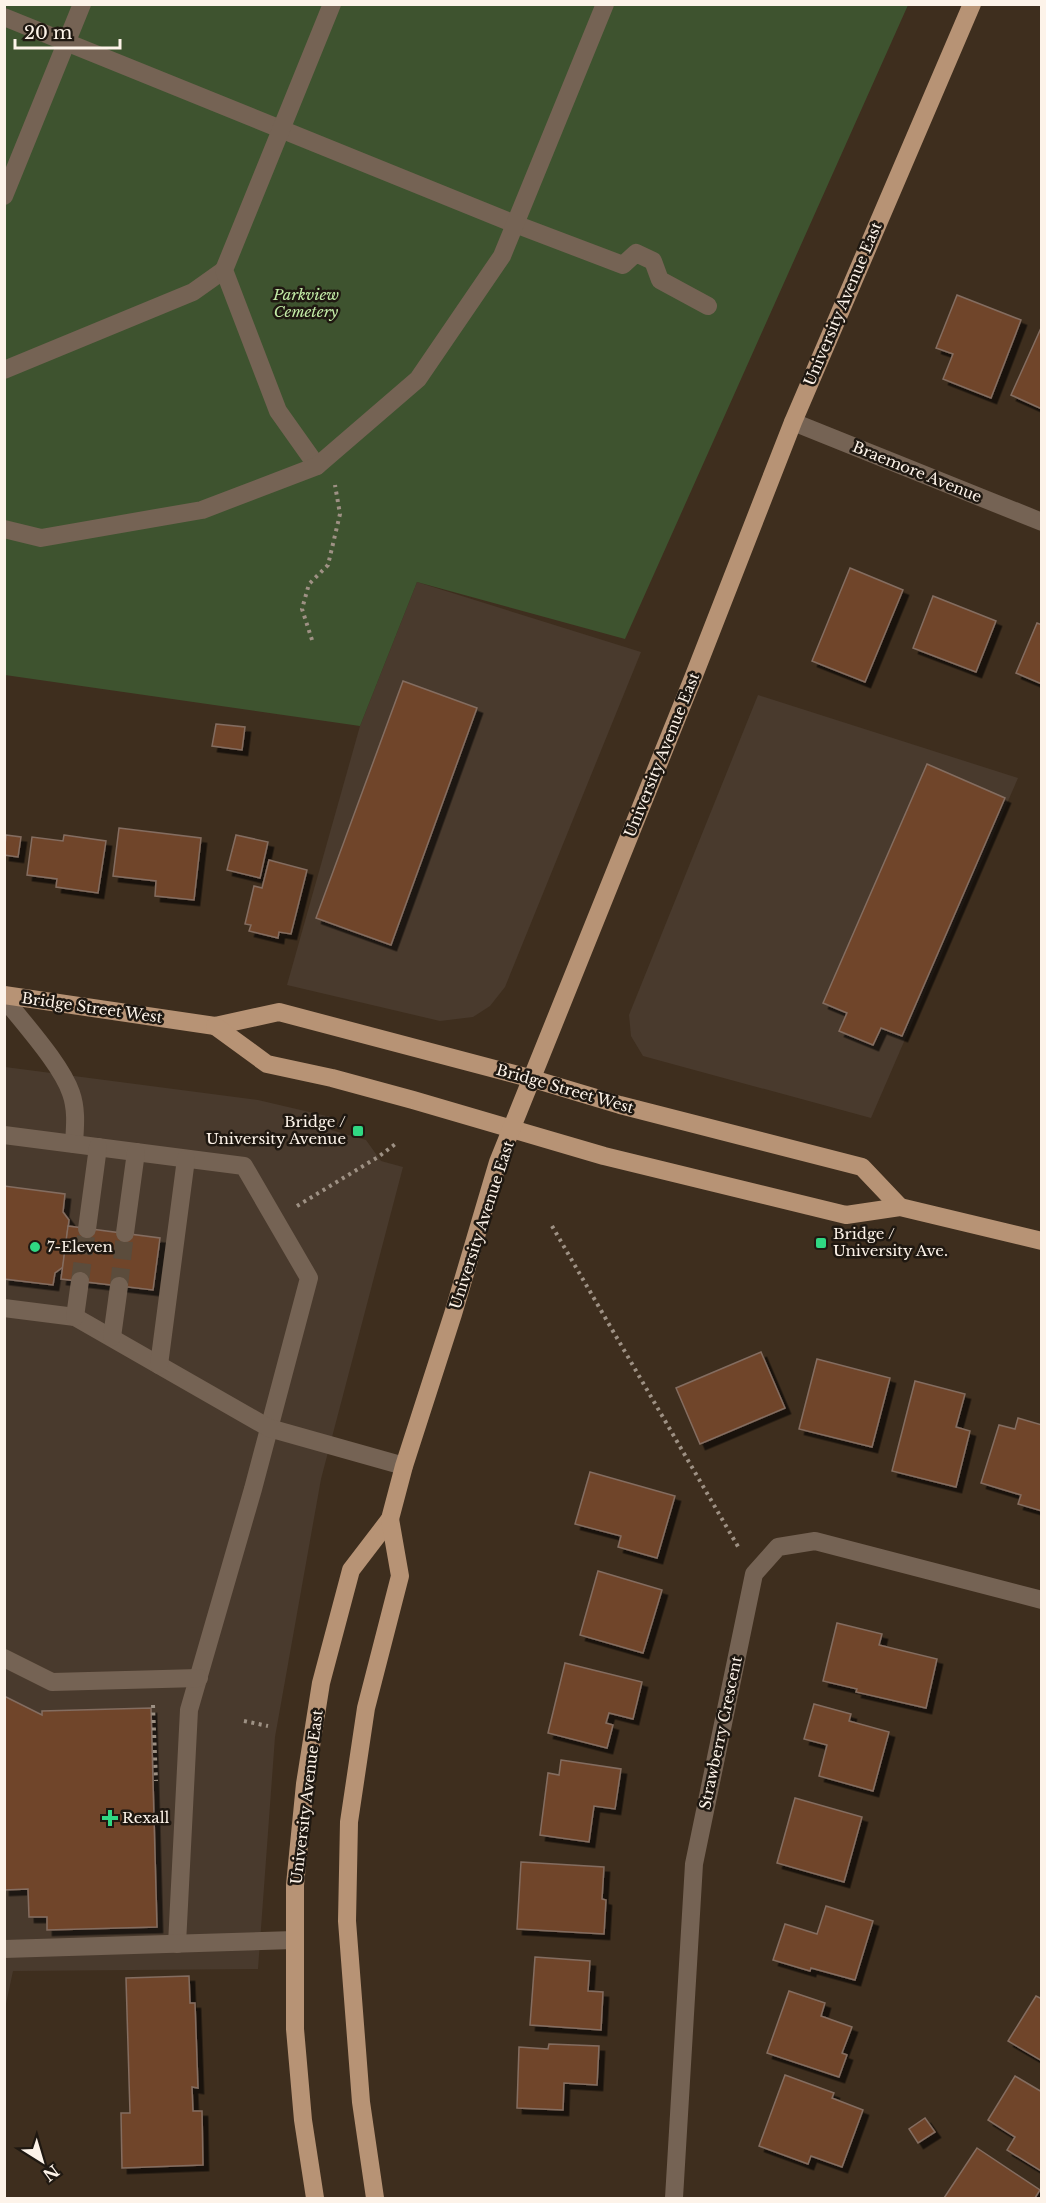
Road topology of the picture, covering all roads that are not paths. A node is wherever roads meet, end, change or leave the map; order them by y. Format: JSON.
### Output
{"nodes":[{"id":1,"x":82,"y":4,"type":"edge"},
{"id":2,"x":332,"y":4,"type":"edge"},
{"id":3,"x":605,"y":4,"type":"edge"},
{"id":4,"x":972,"y":4,"type":"edge"},
{"id":5,"x":4,"y":17,"type":"edge"},
{"id":6,"x":67,"y":43,"type":"junction"},
{"id":7,"x":282,"y":128,"type":"junction"},
{"id":8,"x":4,"y":196,"type":"edge"},
{"id":9,"x":515,"y":224,"type":"junction"},
{"id":10,"x":224,"y":270,"type":"junction"},
{"id":11,"x":708,"y":306,"type":"dead end"},
{"id":12,"x":4,"y":370,"type":"edge"},
{"id":13,"x":793,"y":422,"type":"junction"},
{"id":14,"x":316,"y":466,"type":"junction"},
{"id":15,"x":1041,"y":522,"type":"edge"},
{"id":16,"x":4,"y":529,"type":"edge"},
{"id":17,"x":4,"y":997,"type":"edge"},
{"id":18,"x":215,"y":1026,"type":"junction"},
{"id":19,"x":533,"y":1079,"type":"junction"},
{"id":20,"x":513,"y":1128,"type":"junction"},
{"id":21,"x":4,"y":1135,"type":"edge"},
{"id":22,"x":74,"y":1144,"type":"junction"},
{"id":23,"x":98,"y":1147,"type":"junction"},
{"id":24,"x":136,"y":1152,"type":"junction"},
{"id":25,"x":186,"y":1159,"type":"junction"},
{"id":26,"x":900,"y":1207,"type":"junction"},
{"id":27,"x":87,"y":1228,"type":"tunnel mouth"},
{"id":28,"x":125,"y":1233,"type":"tunnel mouth"},
{"id":29,"x":1041,"y":1241,"type":"edge"},
{"id":30,"x":80,"y":1281,"type":"tunnel mouth"},
{"id":31,"x":119,"y":1286,"type":"tunnel mouth"},
{"id":32,"x":4,"y":1308,"type":"edge"},
{"id":33,"x":75,"y":1317,"type":"junction"},
{"id":34,"x":112,"y":1338,"type":"junction"},
{"id":35,"x":159,"y":1365,"type":"junction"},
{"id":36,"x":269,"y":1428,"type":"junction"},
{"id":37,"x":404,"y":1466,"type":"junction"},
{"id":38,"x":390,"y":1519,"type":"junction"},
{"id":39,"x":1041,"y":1600,"type":"edge"},
{"id":40,"x":4,"y":1658,"type":"edge"},
{"id":41,"x":199,"y":1678,"type":"junction"},
{"id":42,"x":294,"y":1940,"type":"junction"},
{"id":43,"x":177,"y":1944,"type":"junction"},
{"id":44,"x":4,"y":1949,"type":"edge"},
{"id":45,"x":315,"y":2199,"type":"edge"},
{"id":46,"x":375,"y":2199,"type":"edge"},
{"id":47,"x":674,"y":2199,"type":"edge"}],
"edges":[{"from":1,"to":6,"type":"street"},
{"from":2,"to":7,"type":"street"},
{"from":3,"to":9,"type":"street"},
{"from":4,"to":13,"type":"main road","name":"University Avenue East"},
{"from":5,"to":6,"type":"street"},
{"from":6,"to":7,"type":"street"},
{"from":6,"to":8,"type":"street"},
{"from":7,"to":9,"type":"street"},
{"from":7,"to":10,"type":"street"},
{"from":9,"to":11,"type":"street"},
{"from":9,"to":14,"type":"street"},
{"from":10,"to":12,"type":"street"},
{"from":10,"to":14,"type":"street"},
{"from":13,"to":15,"type":"street","name":"Braemore Avenue"},
{"from":13,"to":19,"type":"main road","name":"University Avenue East"},
{"from":14,"to":16,"type":"street"},
{"from":17,"to":18,"type":"main road","name":"Bridge Street West"},
{"from":17,"to":22,"type":"street"},
{"from":18,"to":19,"type":"main road","name":"Bridge Street West"},
{"from":18,"to":20,"type":"main road","name":"Bridge Street West"},
{"from":19,"to":20,"type":"main road","name":"University Avenue East"},
{"from":19,"to":26,"type":"main road","name":"Bridge Street West"},
{"from":20,"to":26,"type":"main road","name":"Bridge Street West"},
{"from":20,"to":37,"type":"main road","name":"University Avenue East"},
{"from":21,"to":22,"type":"street"},
{"from":22,"to":23,"type":"street"},
{"from":23,"to":24,"type":"street"},
{"from":23,"to":27,"type":"street"},
{"from":24,"to":25,"type":"street"},
{"from":24,"to":28,"type":"street"},
{"from":25,"to":35,"type":"street"},
{"from":25,"to":36,"type":"street"},
{"from":26,"to":29,"type":"main road","name":"Bridge Street West"},
{"from":30,"to":33,"type":"street"},
{"from":31,"to":34,"type":"street"},
{"from":32,"to":33,"type":"street"},
{"from":33,"to":34,"type":"street"},
{"from":34,"to":35,"type":"street"},
{"from":35,"to":36,"type":"street"},
{"from":36,"to":37,"type":"street"},
{"from":36,"to":41,"type":"street"},
{"from":37,"to":38,"type":"main road","name":"University Avenue East"},
{"from":38,"to":42,"type":"main road","name":"University Avenue East"},
{"from":38,"to":46,"type":"main road","name":"University Avenue East"},
{"from":39,"to":47,"type":"street","name":"Strawberry Crescent"},
{"from":40,"to":41,"type":"street"},
{"from":41,"to":43,"type":"street"},
{"from":42,"to":43,"type":"street"},
{"from":42,"to":45,"type":"main road","name":"University Avenue East"},
{"from":43,"to":44,"type":"street"}]}
